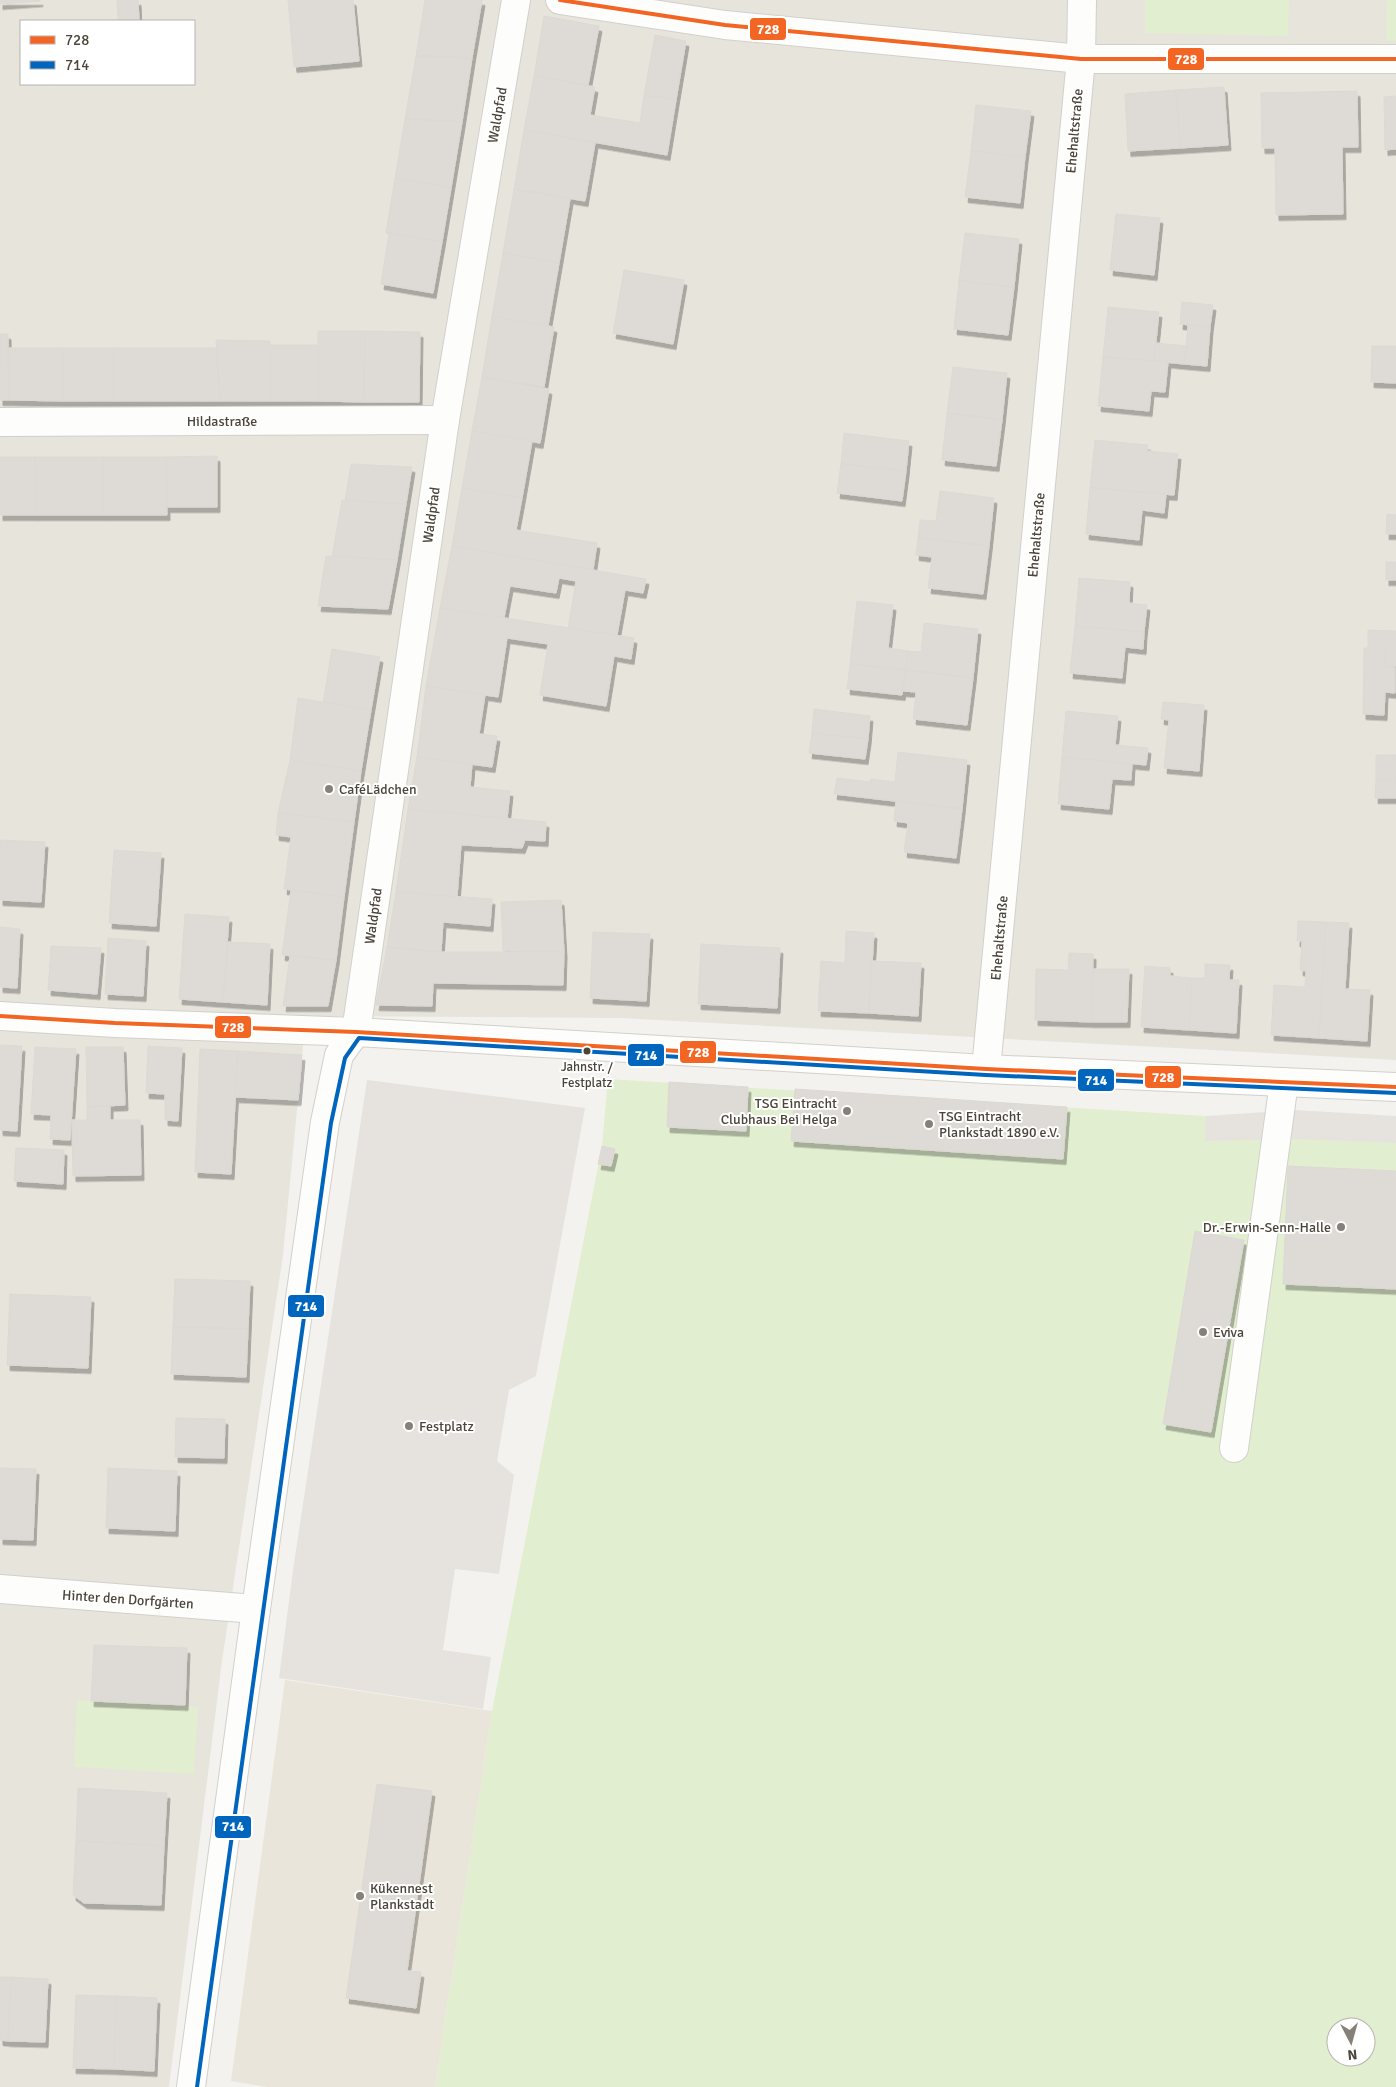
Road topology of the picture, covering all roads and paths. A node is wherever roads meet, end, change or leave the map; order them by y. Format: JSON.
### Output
{"nodes":[{"id":1,"x":516,"y":0,"type":"edge"},
{"id":2,"x":560,"y":0,"type":"edge"},
{"id":3,"x":1082,"y":0,"type":"edge"},
{"id":4,"x":1081,"y":58,"type":"junction"},
{"id":5,"x":1396,"y":58,"type":"edge"},
{"id":6,"x":445,"y":420,"type":"junction"},
{"id":7,"x":0,"y":422,"type":"edge"},
{"id":8,"x":0,"y":1016,"type":"edge"},
{"id":9,"x":356,"y":1032,"type":"junction"},
{"id":10,"x":986,"y":1069,"type":"junction"},
{"id":11,"x":1284,"y":1082,"type":"junction"},
{"id":12,"x":1396,"y":1087,"type":"edge"},
{"id":13,"x":1234,"y":1448,"type":"dead end"},
{"id":14,"x":0,"y":1589,"type":"edge"},
{"id":15,"x":256,"y":1609,"type":"junction"},
{"id":16,"x":192,"y":2087,"type":"edge"}],
"edges":[{"from":1,"to":6,"type":"street","name":"Waldpfad"},
{"from":2,"to":4,"type":"street"},
{"from":3,"to":4,"type":"street","name":"Ehehaltstraße"},
{"from":4,"to":5,"type":"street"},
{"from":4,"to":10,"type":"street","name":"Ehehaltstraße"},
{"from":6,"to":7,"type":"street","name":"Hildastraße"},
{"from":6,"to":9,"type":"street","name":"Waldpfad"},
{"from":8,"to":9,"type":"street"},
{"from":9,"to":10,"type":"street"},
{"from":9,"to":15,"type":"street"},
{"from":10,"to":11,"type":"street"},
{"from":11,"to":12,"type":"street"},
{"from":11,"to":13,"type":"street"},
{"from":14,"to":15,"type":"street","name":"Hinter den Dorfgärten"},
{"from":15,"to":16,"type":"street"}]}
